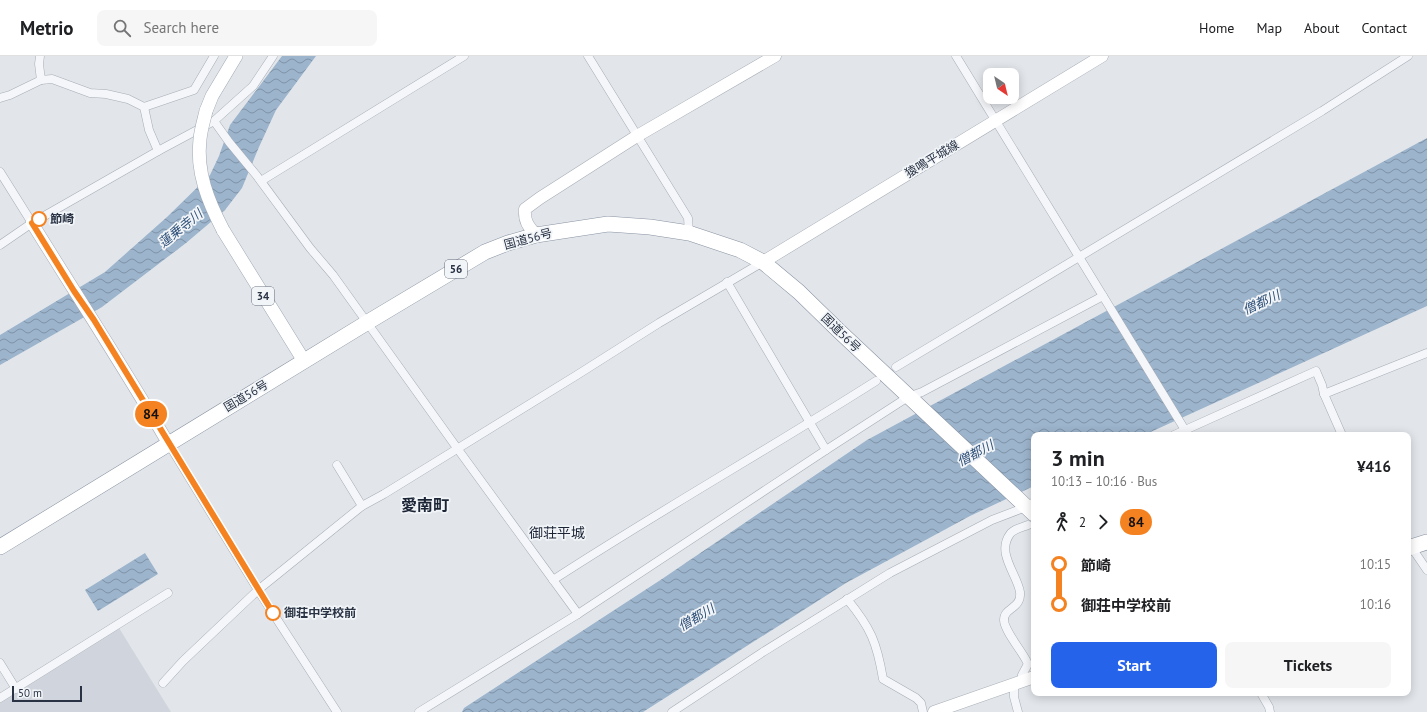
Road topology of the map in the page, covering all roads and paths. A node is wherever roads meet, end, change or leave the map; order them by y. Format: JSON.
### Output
{"nodes":[{"id":1,"x":40,"y":56,"type":"edge"},
{"id":2,"x":214,"y":56,"type":"edge"},
{"id":3,"x":236,"y":56,"type":"edge"},
{"id":4,"x":273,"y":56,"type":"edge"},
{"id":5,"x":464,"y":56,"type":"edge"},
{"id":6,"x":588,"y":56,"type":"edge"},
{"id":7,"x":775,"y":56,"type":"edge"},
{"id":8,"x":956,"y":56,"type":"edge"},
{"id":9,"x":1102,"y":56,"type":"edge"},
{"id":10,"x":1408,"y":56,"type":"edge"},
{"id":11,"x":41,"y":80,"type":"junction"},
{"id":12,"x":0,"y":98,"type":"edge"},
{"id":13,"x":144,"y":107,"type":"junction"},
{"id":14,"x":210,"y":116,"type":"junction"},
{"id":15,"x":995,"y":120,"type":"junction"},
{"id":16,"x":637,"y":136,"type":"junction"},
{"id":17,"x":158,"y":151,"type":"junction"},
{"id":18,"x":0,"y":172,"type":"edge"},
{"id":19,"x":259,"y":179,"type":"junction"},
{"id":20,"x":32,"y":223,"type":"junction"},
{"id":21,"x":689,"y":233,"type":"junction"},
{"id":22,"x":536,"y":235,"type":"junction"},
{"id":23,"x":0,"y":245,"type":"edge"},
{"id":24,"x":1080,"y":257,"type":"junction"},
{"id":25,"x":762,"y":262,"type":"junction"},
{"id":26,"x":727,"y":282,"type":"junction"},
{"id":27,"x":1105,"y":299,"type":"junction"},
{"id":28,"x":368,"y":322,"type":"junction"},
{"id":29,"x":1427,"y":353,"type":"edge"},
{"id":30,"x":304,"y":361,"type":"junction"},
{"id":31,"x":896,"y":367,"type":"dead end"},
{"id":32,"x":876,"y":382,"type":"dead end"},
{"id":33,"x":1324,"y":394,"type":"junction"},
{"id":34,"x":914,"y":402,"type":"junction"},
{"id":35,"x":810,"y":423,"type":"junction"},
{"id":36,"x":1183,"y":427,"type":"junction"},
{"id":37,"x":1177,"y":432,"type":"edge"},
{"id":38,"x":1341,"y":432,"type":"edge"},
{"id":39,"x":168,"y":443,"type":"junction"},
{"id":40,"x":457,"y":448,"type":"junction"},
{"id":41,"x":826,"y":450,"type":"junction"},
{"id":42,"x":337,"y":465,"type":"dead end"},
{"id":43,"x":362,"y":506,"type":"junction"},
{"id":44,"x":1029,"y":511,"type":"edge"},
{"id":45,"x":1427,"y":542,"type":"edge"},
{"id":46,"x":1411,"y":545,"type":"edge"},
{"id":47,"x":0,"y":547,"type":"edge"},
{"id":48,"x":1411,"y":548,"type":"edge"},
{"id":49,"x":1427,"y":570,"type":"edge"},
{"id":50,"x":553,"y":580,"type":"junction"},
{"id":51,"x":258,"y":590,"type":"junction"},
{"id":52,"x":168,"y":593,"type":"dead end"},
{"id":53,"x":847,"y":600,"type":"junction"},
{"id":54,"x":578,"y":614,"type":"junction"},
{"id":55,"x":0,"y":663,"type":"edge"},
{"id":56,"x":1031,"y":678,"type":"edge"},
{"id":57,"x":162,"y":683,"type":"dead end"},
{"id":58,"x":1018,"y":683,"type":"junction"},
{"id":59,"x":16,"y":689,"type":"junction"},
{"id":60,"x":1263,"y":696,"type":"edge"},
{"id":61,"x":0,"y":698,"type":"edge"},
{"id":62,"x":940,"y":711,"type":"edge"},
{"id":63,"x":336,"y":712,"type":"edge"},
{"id":64,"x":419,"y":712,"type":"edge"},
{"id":65,"x":672,"y":712,"type":"edge"},
{"id":66,"x":923,"y":712,"type":"edge"},
{"id":67,"x":1018,"y":712,"type":"edge"},
{"id":68,"x":1270,"y":712,"type":"edge"}],
"edges":[{"from":1,"to":11,"type":"street"},
{"from":2,"to":13,"type":"street"},
{"from":3,"to":14,"type":"main road","number":"34"},
{"from":4,"to":14,"type":"street"},
{"from":5,"to":19,"type":"street"},
{"from":6,"to":16,"type":"street"},
{"from":7,"to":16,"type":"street"},
{"from":8,"to":15,"type":"street"},
{"from":9,"to":15,"type":"street","name":"猿鳴平城線"},
{"from":10,"to":24,"type":"street"},
{"from":11,"to":12,"type":"street"},
{"from":11,"to":13,"type":"street"},
{"from":13,"to":17,"type":"street"},
{"from":14,"to":17,"type":"street"},
{"from":14,"to":19,"type":"street"},
{"from":14,"to":30,"type":"main road","number":"34","bridge":true},
{"from":15,"to":24,"type":"street"},
{"from":15,"to":25,"type":"street","name":"猿鳴平城線"},
{"from":16,"to":21,"type":"street"},
{"from":16,"to":22,"type":"street"},
{"from":17,"to":20,"type":"street"},
{"from":18,"to":20,"type":"street"},
{"from":19,"to":28,"type":"street"},
{"from":20,"to":23,"type":"street"},
{"from":20,"to":39,"type":"street"},
{"from":21,"to":22,"type":"highway","name":"国道56号","number":"56"},
{"from":21,"to":25,"type":"highway","name":"国道56号","number":"56"},
{"from":22,"to":28,"type":"highway","name":"国道56号","number":"56"},
{"from":24,"to":27,"type":"street"},
{"from":24,"to":31,"type":"street"},
{"from":25,"to":26,"type":"street"},
{"from":25,"to":34,"type":"highway","name":"国道56号","number":"56"},
{"from":26,"to":35,"type":"street"},
{"from":26,"to":40,"type":"street"},
{"from":27,"to":34,"type":"street"},
{"from":27,"to":36,"type":"street"},
{"from":28,"to":30,"type":"highway","name":"国道56号","number":"56"},
{"from":28,"to":40,"type":"street"},
{"from":29,"to":33,"type":"street"},
{"from":30,"to":39,"type":"highway","name":"国道56号","number":"56"},
{"from":32,"to":35,"type":"street"},
{"from":33,"to":36,"type":"street"},
{"from":33,"to":38,"type":"street"},
{"from":34,"to":41,"type":"street"},
{"from":34,"to":44,"type":"highway","name":"国道56号","number":"56"},
{"from":35,"to":41,"type":"street"},
{"from":35,"to":50,"type":"street"},
{"from":36,"to":37,"type":"street"},
{"from":39,"to":47,"type":"highway","name":"国道56号","number":"56"},
{"from":39,"to":51,"type":"street"},
{"from":40,"to":43,"type":"street"},
{"from":40,"to":50,"type":"street"},
{"from":41,"to":54,"type":"street"},
{"from":42,"to":43,"type":"street"},
{"from":43,"to":51,"type":"street"},
{"from":44,"to":53,"type":"street"},
{"from":44,"to":58,"type":"street"},
{"from":45,"to":46,"type":"highway"},
{"from":48,"to":49,"type":"street"},
{"from":50,"to":54,"type":"street"},
{"from":51,"to":57,"type":"street"},
{"from":51,"to":63,"type":"street"},
{"from":52,"to":59,"type":"street"},
{"from":53,"to":65,"type":"street"},
{"from":53,"to":66,"type":"street"},
{"from":54,"to":64,"type":"street"},
{"from":55,"to":59,"type":"street"},
{"from":56,"to":58,"type":"street"},
{"from":58,"to":62,"type":"street"},
{"from":58,"to":67,"type":"street"},
{"from":59,"to":61,"type":"street"},
{"from":60,"to":68,"type":"street"}]}
